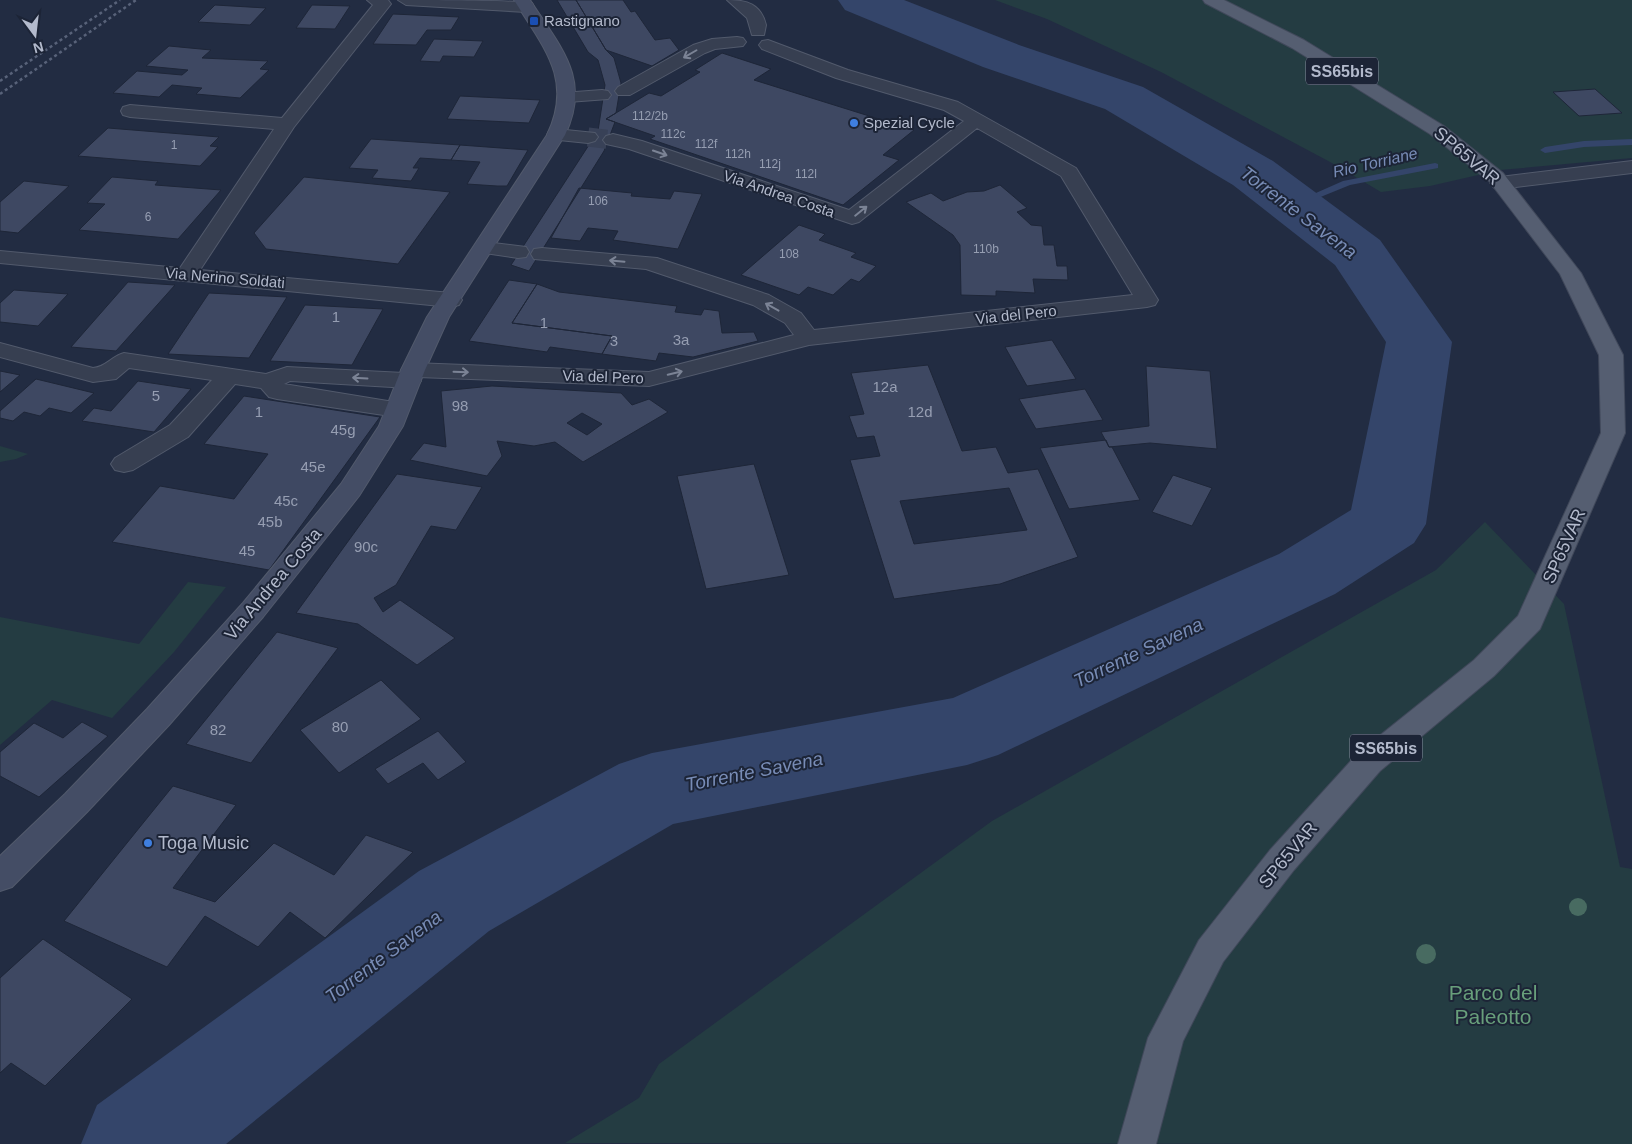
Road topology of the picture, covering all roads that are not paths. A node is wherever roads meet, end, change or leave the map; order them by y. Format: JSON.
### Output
{"nodes":[{"id":1,"x":375,"y":0,"type":"edge"},
{"id":2,"x":406,"y":0,"type":"edge"},
{"id":3,"x":735,"y":0,"type":"edge"},
{"id":4,"x":1211,"y":0,"type":"edge"},
{"id":5,"x":524,"y":4,"type":"edge"},
{"id":6,"x":763,"y":38,"type":"junction"},
{"id":7,"x":624,"y":91,"type":"dead end"},
{"id":8,"x":602,"y":95,"type":"dead end"},
{"id":9,"x":568,"y":97,"type":"junction"},
{"id":10,"x":130,"y":112,"type":"dead end"},
{"id":11,"x":976,"y":120,"type":"junction"},
{"id":12,"x":287,"y":124,"type":"junction"},
{"id":13,"x":556,"y":135,"type":"junction"},
{"id":14,"x":588,"y":137,"type":"tunnel mouth"},
{"id":15,"x":613,"y":140,"type":"tunnel mouth"},
{"id":16,"x":1632,"y":167,"type":"edge"},
{"id":17,"x":1502,"y":180,"type":"junction"},
{"id":18,"x":485,"y":248,"type":"junction"},
{"id":19,"x":518,"y":252,"type":"dead end"},
{"id":20,"x":542,"y":254,"type":"dead end"},
{"id":21,"x":0,"y":257,"type":"edge"},
{"id":22,"x":186,"y":275,"type":"junction"},
{"id":23,"x":450,"y":300,"type":"junction"},
{"id":24,"x":808,"y":338,"type":"junction"},
{"id":25,"x":0,"y":350,"type":"edge"},
{"id":26,"x":411,"y":375,"type":"junction"},
{"id":27,"x":229,"y":376,"type":"junction"},
{"id":28,"x":269,"y":382,"type":"junction"},
{"id":29,"x":397,"y":409,"type":"junction"},
{"id":30,"x":124,"y":464,"type":"dead end"},
{"id":31,"x":0,"y":877,"type":"edge"},
{"id":32,"x":1137,"y":1144,"type":"edge"}],
"edges":[{"from":1,"to":12,"type":"street"},
{"from":2,"to":5,"type":"street"},
{"from":3,"to":6,"type":"street"},
{"from":4,"to":17,"type":"main road","name":"SP65VAR","number":"SS65bis"},
{"from":5,"to":9,"type":"main road","name":"Via Andrea Costa"},
{"from":6,"to":7,"type":"street","name":"Via del Pero","one_way":true},
{"from":6,"to":11,"type":"street","name":"Via del Pero"},
{"from":8,"to":9,"type":"street"},
{"from":9,"to":13,"type":"main road","name":"Via Andrea Costa"},
{"from":10,"to":12,"type":"street"},
{"from":15,"to":11,"type":"street","name":"Via Andrea Costa","one_way":true},
{"from":11,"to":24,"type":"street","name":"Via del Pero"},
{"from":12,"to":22,"type":"street"},
{"from":13,"to":14,"type":"street"},
{"from":13,"to":18,"type":"main road","name":"Via Andrea Costa"},
{"from":16,"to":17,"type":"street"},
{"from":17,"to":32,"type":"main road","name":"SP65VAR","number":"SS65bis"},
{"from":18,"to":19,"type":"street"},
{"from":18,"to":23,"type":"main road","name":"Via Andrea Costa"},
{"from":24,"to":20,"type":"street","one_way":true},
{"from":21,"to":22,"type":"street","name":"Via Nerino Soldati"},
{"from":22,"to":23,"type":"street","name":"Via Nerino Soldati"},
{"from":23,"to":26,"type":"main road","name":"Via Andrea Costa"},
{"from":26,"to":24,"type":"street","name":"Via del Pero","one_way":true},
{"from":25,"to":27,"type":"street"},
{"from":26,"to":28,"type":"street","name":"Via del Pero","one_way":true},
{"from":26,"to":29,"type":"main road","name":"Via Andrea Costa"},
{"from":27,"to":28,"type":"street"},
{"from":27,"to":30,"type":"street"},
{"from":28,"to":29,"type":"street"},
{"from":29,"to":31,"type":"main road","name":"Via Andrea Costa"}]}
